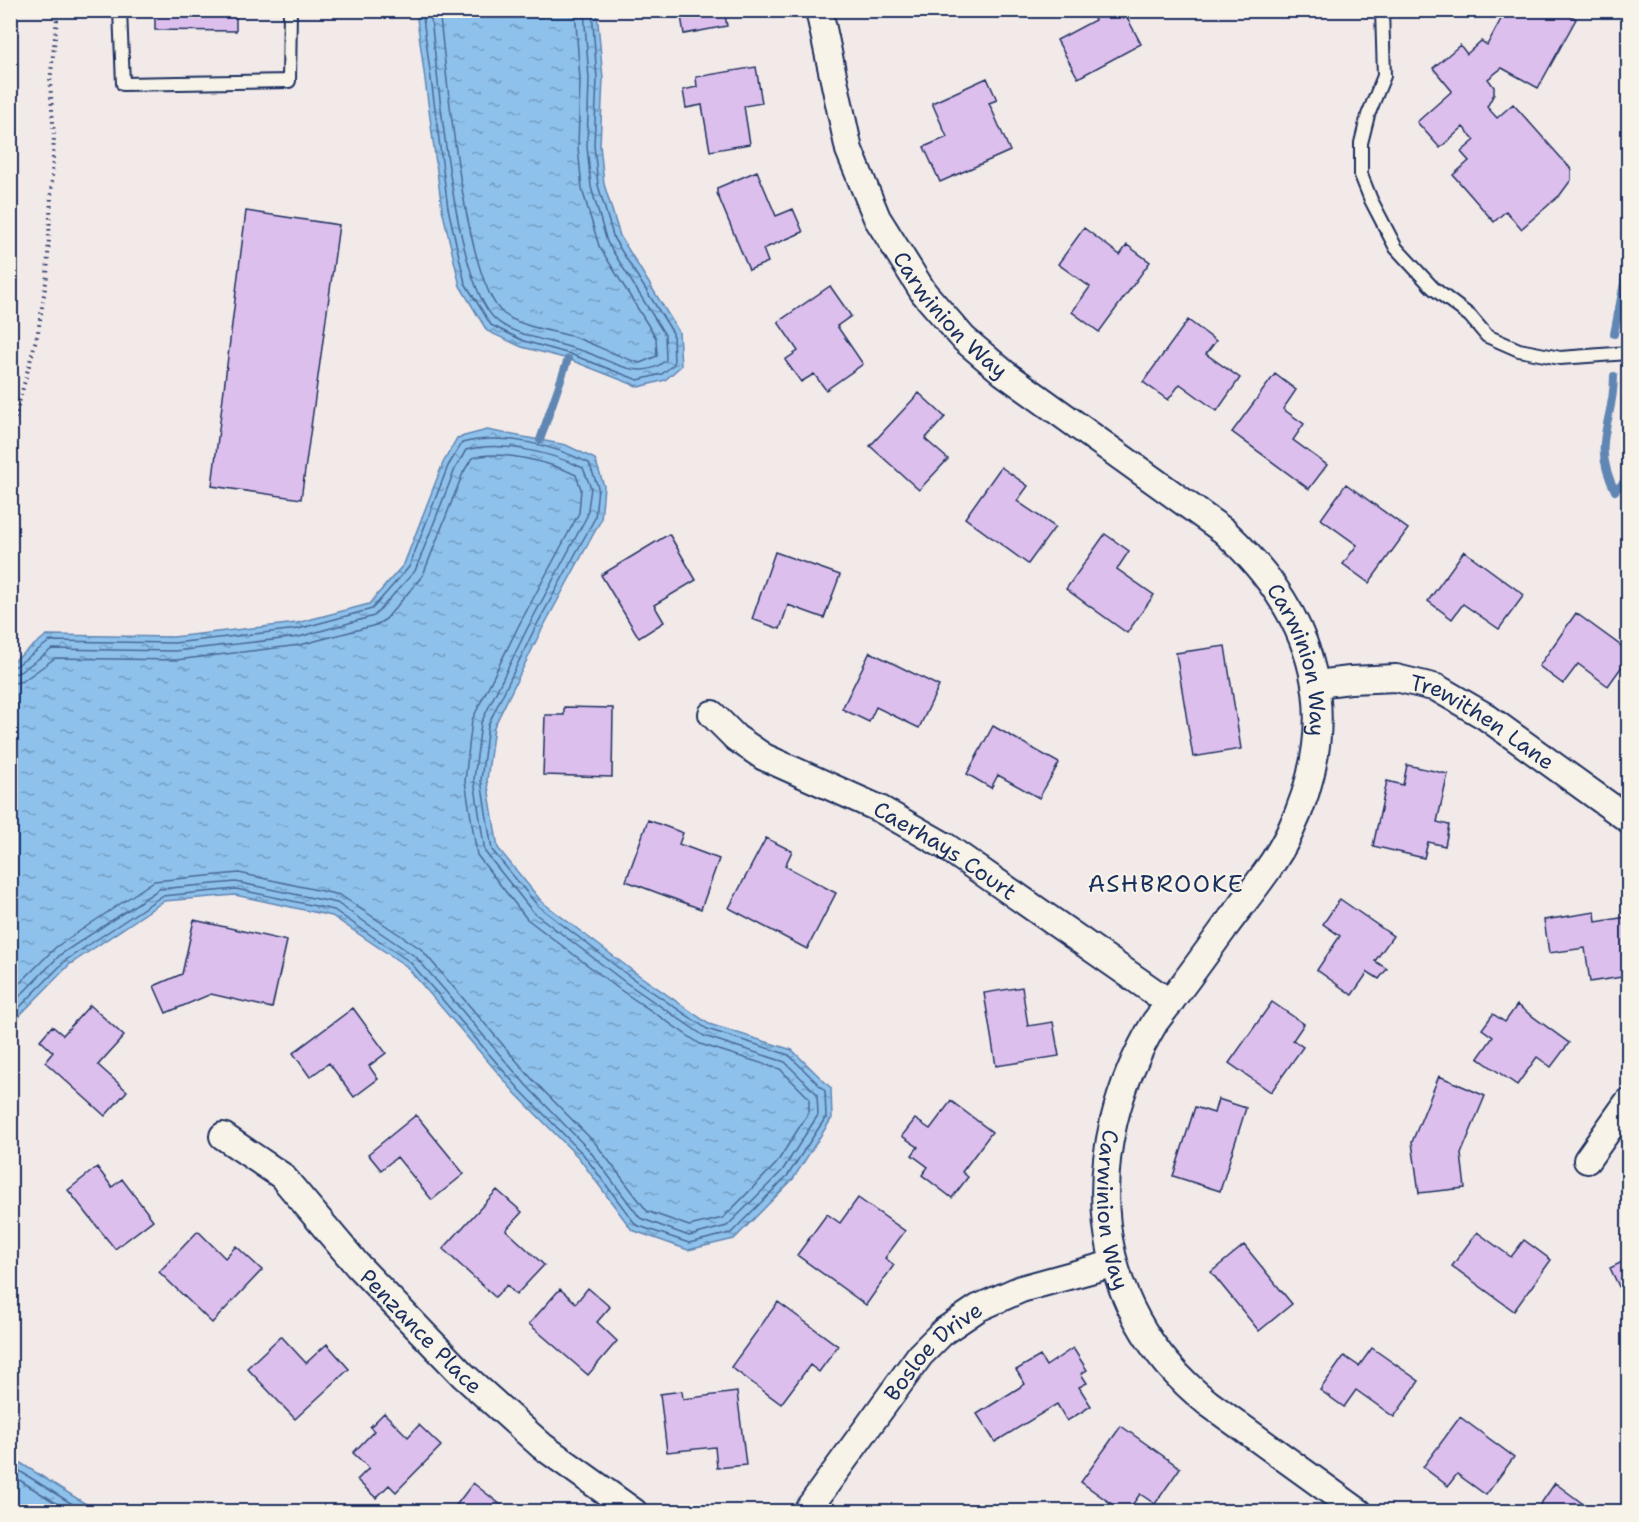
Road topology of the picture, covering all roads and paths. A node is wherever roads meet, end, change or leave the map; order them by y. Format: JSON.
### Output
{"nodes":[{"id":1,"x":58,"y":10,"type":"edge"},
{"id":2,"x":120,"y":10,"type":"edge"},
{"id":3,"x":290,"y":10,"type":"edge"},
{"id":4,"x":819,"y":10,"type":"edge"},
{"id":5,"x":1382,"y":10,"type":"edge"},
{"id":6,"x":1629,"y":353,"type":"edge"},
{"id":7,"x":10,"y":436,"type":"edge"},
{"id":8,"x":1317,"y":684,"type":"junction"},
{"id":9,"x":712,"y":714,"type":"dead end"},
{"id":10,"x":1629,"y":819,"type":"edge"},
{"id":11,"x":1170,"y":1003,"type":"junction"},
{"id":12,"x":1629,"y":1102,"type":"edge"},
{"id":13,"x":223,"y":1136,"type":"dead end"},
{"id":14,"x":1587,"y":1160,"type":"dead end"},
{"id":15,"x":1112,"y":1264,"type":"junction"},
{"id":16,"x":634,"y":1512,"type":"edge"},
{"id":17,"x":806,"y":1512,"type":"edge"},
{"id":18,"x":1359,"y":1512,"type":"edge"}],
"edges":[{"from":1,"to":7,"type":"path"},
{"from":2,"to":3,"type":"lane"},
{"from":4,"to":8,"type":"street","name":"Carwinion Way"},
{"from":5,"to":6,"type":"lane"},
{"from":8,"to":10,"type":"street","name":"Trewithen Lane"},
{"from":8,"to":11,"type":"street","name":"Carwinion Way"},
{"from":9,"to":11,"type":"street","name":"Caerhays Court"},
{"from":11,"to":15,"type":"street","name":"Carwinion Way"},
{"from":12,"to":14,"type":"street"},
{"from":13,"to":16,"type":"street","name":"Penzance Place"},
{"from":15,"to":17,"type":"street","name":"Bosloe Drive"},
{"from":15,"to":18,"type":"street","name":"Carwinion Way"}]}
